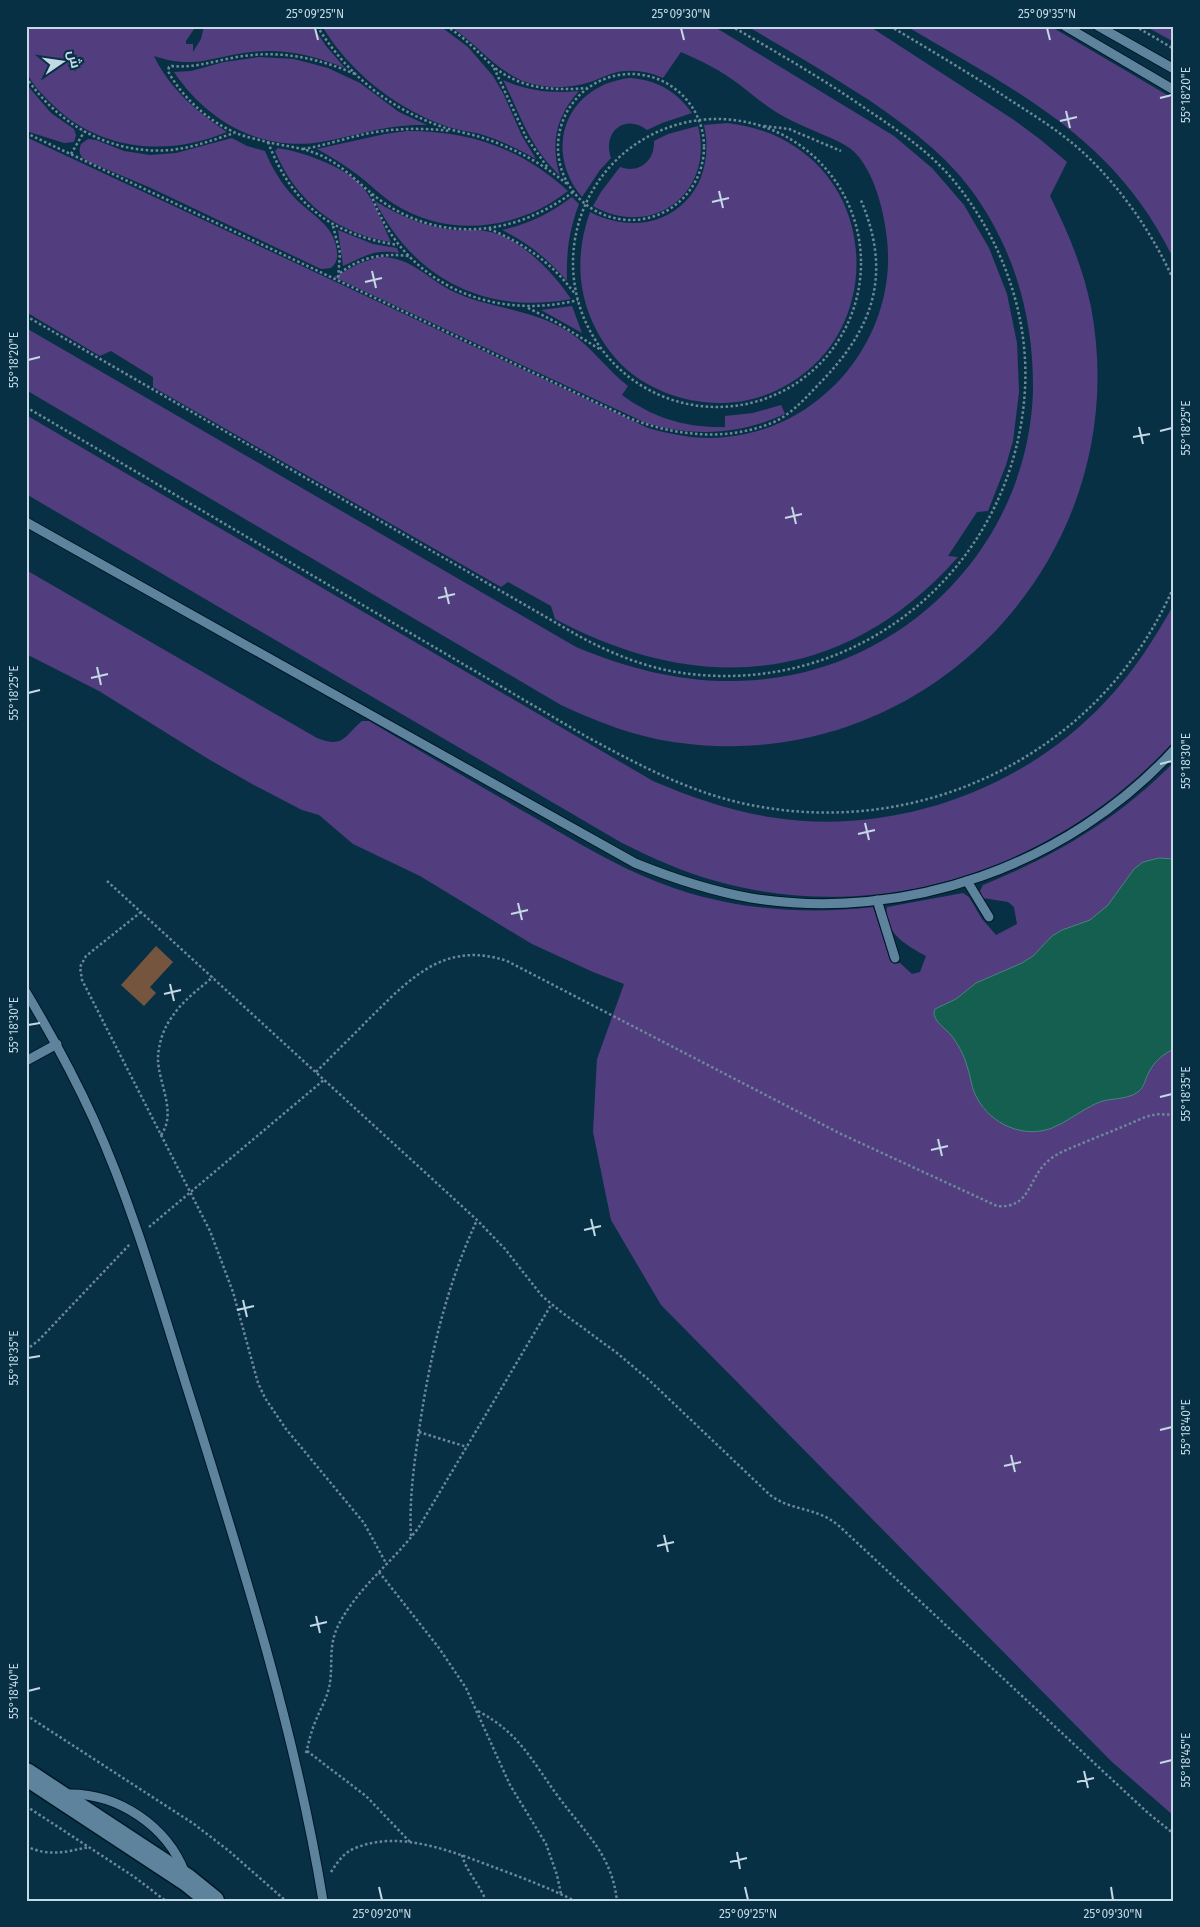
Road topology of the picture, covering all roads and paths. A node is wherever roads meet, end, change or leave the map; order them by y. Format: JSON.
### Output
{"nodes":[{"id":1,"x":317,"y":26,"type":"edge"},
{"id":2,"x":446,"y":26,"type":"edge"},
{"id":3,"x":731,"y":26,"type":"edge"},
{"id":4,"x":890,"y":26,"type":"edge"},
{"id":5,"x":1065,"y":26,"type":"edge"},
{"id":6,"x":1098,"y":26,"type":"edge"},
{"id":7,"x":1135,"y":26,"type":"edge"},
{"id":8,"x":1174,"y":49,"type":"edge"},
{"id":9,"x":494,"y":66,"type":"junction"},
{"id":10,"x":1174,"y":68,"type":"edge"},
{"id":11,"x":355,"y":74,"type":"junction"},
{"id":12,"x":27,"y":79,"type":"edge"},
{"id":13,"x":588,"y":88,"type":"junction"},
{"id":14,"x":1174,"y":90,"type":"edge"},
{"id":15,"x":699,"y":120,"type":"junction"},
{"id":16,"x":763,"y":126,"type":"junction"},
{"id":17,"x":84,"y":132,"type":"junction"},
{"id":18,"x":460,"y":132,"type":"junction"},
{"id":19,"x":26,"y":133,"type":"edge"},
{"id":20,"x":235,"y":133,"type":"junction"},
{"id":21,"x":268,"y":142,"type":"junction"},
{"id":22,"x":302,"y":149,"type":"junction"},
{"id":23,"x":841,"y":151,"type":"dead end"},
{"id":24,"x":71,"y":154,"type":"junction"},
{"id":25,"x":550,"y":171,"type":"junction"},
{"id":26,"x":570,"y":186,"type":"junction"},
{"id":27,"x":371,"y":192,"type":"junction"},
{"id":28,"x":573,"y":192,"type":"junction"},
{"id":29,"x":860,"y":198,"type":"dead end"},
{"id":30,"x":585,"y":205,"type":"junction"},
{"id":31,"x":332,"y":224,"type":"junction"},
{"id":32,"x":488,"y":229,"type":"junction"},
{"id":33,"x":399,"y":246,"type":"junction"},
{"id":34,"x":408,"y":256,"type":"junction"},
{"id":35,"x":340,"y":273,"type":"junction"},
{"id":36,"x":338,"y":280,"type":"junction"},
{"id":37,"x":1174,"y":280,"type":"edge"},
{"id":38,"x":577,"y":296,"type":"junction"},
{"id":39,"x":578,"y":300,"type":"junction"},
{"id":40,"x":526,"y":307,"type":"junction"},
{"id":41,"x":26,"y":316,"type":"edge"},
{"id":42,"x":602,"y":350,"type":"junction"},
{"id":43,"x":26,"y":407,"type":"edge"},
{"id":44,"x":26,"y":522,"type":"edge"},
{"id":45,"x":1174,"y":586,"type":"edge"},
{"id":46,"x":1174,"y":750,"type":"edge"},
{"id":47,"x":107,"y":881,"type":"dead end"},
{"id":48,"x":968,"y":881,"type":"junction"},
{"id":49,"x":877,"y":900,"type":"junction"},
{"id":50,"x":141,"y":912,"type":"junction"},
{"id":51,"x":990,"y":917,"type":"dead end"},
{"id":52,"x":895,"y":958,"type":"dead end"},
{"id":53,"x":213,"y":977,"type":"junction"},
{"id":54,"x":26,"y":992,"type":"edge"},
{"id":55,"x":57,"y":1044,"type":"junction"},
{"id":56,"x":26,"y":1061,"type":"edge"},
{"id":57,"x":316,"y":1072,"type":"junction"},
{"id":58,"x":325,"y":1079,"type":"junction"},
{"id":59,"x":1174,"y":1115,"type":"edge"},
{"id":60,"x":161,"y":1135,"type":"junction"},
{"id":61,"x":190,"y":1193,"type":"junction"},
{"id":62,"x":476,"y":1220,"type":"junction"},
{"id":63,"x":138,"y":1236,"type":"junction"},
{"id":64,"x":551,"y":1305,"type":"junction"},
{"id":65,"x":26,"y":1350,"type":"edge"},
{"id":66,"x":419,"y":1432,"type":"junction"},
{"id":67,"x":467,"y":1447,"type":"junction"},
{"id":68,"x":411,"y":1538,"type":"junction"},
{"id":69,"x":386,"y":1564,"type":"junction"},
{"id":70,"x":379,"y":1572,"type":"junction"},
{"id":71,"x":477,"y":1710,"type":"junction"},
{"id":72,"x":26,"y":1715,"type":"edge"},
{"id":73,"x":307,"y":1751,"type":"junction"},
{"id":74,"x":26,"y":1774,"type":"edge"},
{"id":75,"x":298,"y":1779,"type":"junction"},
{"id":76,"x":26,"y":1806,"type":"edge"},
{"id":77,"x":1174,"y":1834,"type":"edge"},
{"id":78,"x":411,"y":1843,"type":"junction"},
{"id":79,"x":26,"y":1846,"type":"edge"},
{"id":80,"x":89,"y":1847,"type":"junction"},
{"id":81,"x":462,"y":1855,"type":"junction"},
{"id":82,"x":321,"y":1887,"type":"junction"},
{"id":83,"x":561,"y":1894,"type":"junction"},
{"id":84,"x":166,"y":1901,"type":"edge"},
{"id":85,"x":213,"y":1901,"type":"edge"},
{"id":86,"x":286,"y":1901,"type":"edge"},
{"id":87,"x":323,"y":1901,"type":"edge"},
{"id":88,"x":486,"y":1901,"type":"edge"},
{"id":89,"x":575,"y":1901,"type":"edge"},
{"id":90,"x":617,"y":1901,"type":"edge"}],
"edges":[{"from":1,"to":11,"type":"path"},
{"from":2,"to":9,"type":"path"},
{"from":3,"to":41,"type":"path"},
{"from":4,"to":37,"type":"path"},
{"from":5,"to":14,"type":"lane"},
{"from":6,"to":10,"type":"lane"},
{"from":7,"to":8,"type":"path"},
{"from":9,"to":13,"type":"path"},
{"from":9,"to":25,"type":"path"},
{"from":11,"to":18,"type":"path"},
{"from":11,"to":20,"type":"path"},
{"from":12,"to":17,"type":"path"},
{"from":13,"to":15,"type":"path"},
{"from":13,"to":26,"type":"path"},
{"from":15,"to":16,"type":"path"},
{"from":15,"to":30,"type":"path"},
{"from":15,"to":30,"type":"path"},
{"from":16,"to":23,"type":"path"},
{"from":16,"to":42,"type":"path"},
{"from":17,"to":20,"type":"path"},
{"from":17,"to":24,"type":"path"},
{"from":18,"to":22,"type":"path"},
{"from":18,"to":25,"type":"path"},
{"from":19,"to":24,"type":"path"},
{"from":20,"to":21,"type":"path"},
{"from":21,"to":22,"type":"path"},
{"from":21,"to":31,"type":"path"},
{"from":22,"to":27,"type":"path"},
{"from":24,"to":36,"type":"path"},
{"from":25,"to":26,"type":"path"},
{"from":26,"to":28,"type":"path"},
{"from":27,"to":32,"type":"path"},
{"from":27,"to":33,"type":"path"},
{"from":28,"to":30,"type":"path"},
{"from":28,"to":32,"type":"path"},
{"from":29,"to":36,"type":"path"},
{"from":30,"to":38,"type":"path"},
{"from":31,"to":33,"type":"path"},
{"from":31,"to":35,"type":"path"},
{"from":32,"to":38,"type":"path"},
{"from":33,"to":34,"type":"path"},
{"from":34,"to":35,"type":"path"},
{"from":34,"to":40,"type":"path"},
{"from":35,"to":36,"type":"path"},
{"from":38,"to":39,"type":"path"},
{"from":39,"to":40,"type":"path"},
{"from":39,"to":42,"type":"path"},
{"from":40,"to":42,"type":"path"},
{"from":43,"to":45,"type":"path"},
{"from":44,"to":49,"type":"lane"},
{"from":46,"to":48,"type":"lane"},
{"from":47,"to":50,"type":"path"},
{"from":48,"to":49,"type":"lane"},
{"from":48,"to":51,"type":"lane"},
{"from":49,"to":52,"type":"lane"},
{"from":50,"to":53,"type":"path"},
{"from":50,"to":60,"type":"path"},
{"from":53,"to":57,"type":"path"},
{"from":53,"to":60,"type":"path"},
{"from":54,"to":55,"type":"lane"},
{"from":55,"to":56,"type":"lane"},
{"from":55,"to":63,"type":"lane"},
{"from":57,"to":58,"type":"path"},
{"from":57,"to":59,"type":"path"},
{"from":58,"to":61,"type":"path"},
{"from":58,"to":62,"type":"path"},
{"from":60,"to":61,"type":"path"},
{"from":61,"to":63,"type":"path"},
{"from":61,"to":69,"type":"path"},
{"from":62,"to":64,"type":"path"},
{"from":62,"to":66,"type":"path"},
{"from":63,"to":65,"type":"path"},
{"from":63,"to":75,"type":"lane"},
{"from":64,"to":67,"type":"path"},
{"from":64,"to":77,"type":"path"},
{"from":66,"to":67,"type":"path"},
{"from":66,"to":68,"type":"path"},
{"from":67,"to":68,"type":"path"},
{"from":68,"to":69,"type":"path"},
{"from":69,"to":70,"type":"path"},
{"from":70,"to":71,"type":"path"},
{"from":70,"to":73,"type":"path"},
{"from":71,"to":83,"type":"path"},
{"from":71,"to":90,"type":"path"},
{"from":72,"to":86,"type":"path"},
{"from":73,"to":75,"type":"path"},
{"from":73,"to":78,"type":"path"},
{"from":74,"to":85,"type":"street"},
{"from":75,"to":82,"type":"lane"},
{"from":76,"to":80,"type":"path"},
{"from":78,"to":81,"type":"path"},
{"from":78,"to":82,"type":"path"},
{"from":79,"to":80,"type":"path"},
{"from":80,"to":84,"type":"path"},
{"from":81,"to":83,"type":"path"},
{"from":81,"to":88,"type":"path"},
{"from":82,"to":87,"type":"lane"},
{"from":83,"to":89,"type":"path"}]}
